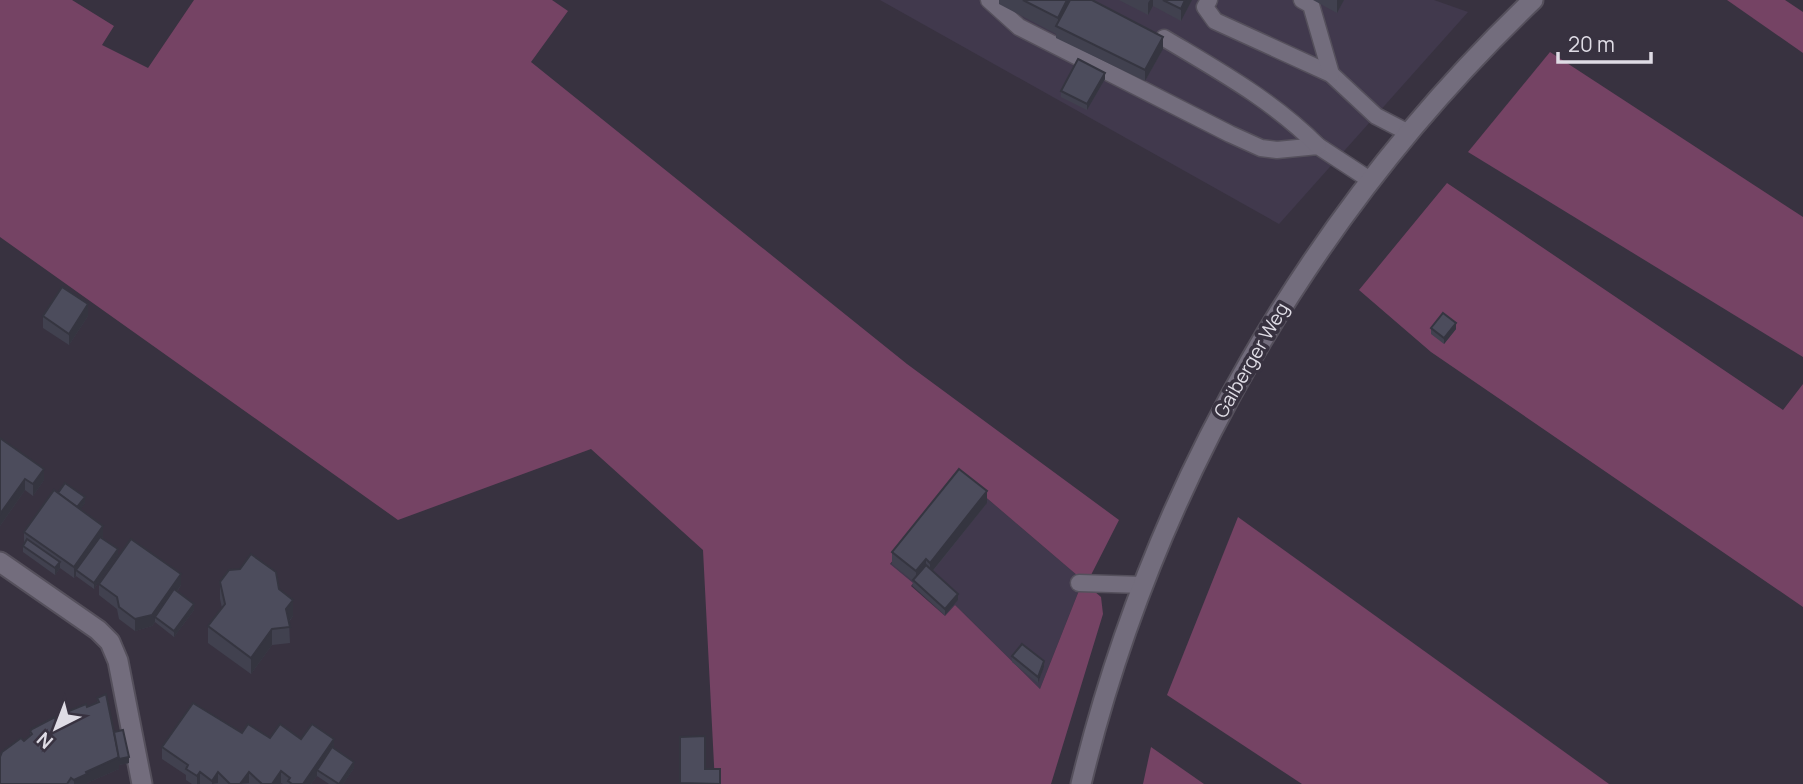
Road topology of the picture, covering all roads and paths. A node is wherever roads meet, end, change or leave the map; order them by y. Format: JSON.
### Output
{"nodes":[{"id":1,"x":989,"y":0,"type":"edge"},
{"id":2,"x":1209,"y":0,"type":"edge"},
{"id":3,"x":1302,"y":0,"type":"edge"},
{"id":4,"x":1533,"y":0,"type":"edge"},
{"id":5,"x":1164,"y":38,"type":"edge"},
{"id":6,"x":1331,"y":74,"type":"junction"},
{"id":7,"x":1409,"y":133,"type":"junction"},
{"id":8,"x":1318,"y":146,"type":"junction"},
{"id":9,"x":1370,"y":180,"type":"junction"},
{"id":10,"x":0,"y":562,"type":"edge"},
{"id":11,"x":1079,"y":583,"type":"dead end"},
{"id":12,"x":1143,"y":585,"type":"junction"},
{"id":13,"x":142,"y":784,"type":"edge"},
{"id":14,"x":1081,"y":784,"type":"edge"}],
"edges":[{"from":1,"to":8,"type":"lane"},
{"from":2,"to":6,"type":"lane"},
{"from":3,"to":6,"type":"lane"},
{"from":4,"to":7,"type":"street","name":"Gaiberger Weg"},
{"from":5,"to":8,"type":"lane"},
{"from":6,"to":7,"type":"lane"},
{"from":7,"to":9,"type":"street","name":"Gaiberger Weg"},
{"from":8,"to":9,"type":"lane"},
{"from":9,"to":12,"type":"street","name":"Gaiberger Weg"},
{"from":10,"to":13,"type":"street"},
{"from":11,"to":12,"type":"lane"},
{"from":12,"to":14,"type":"street","name":"Gaiberger Weg"}]}
